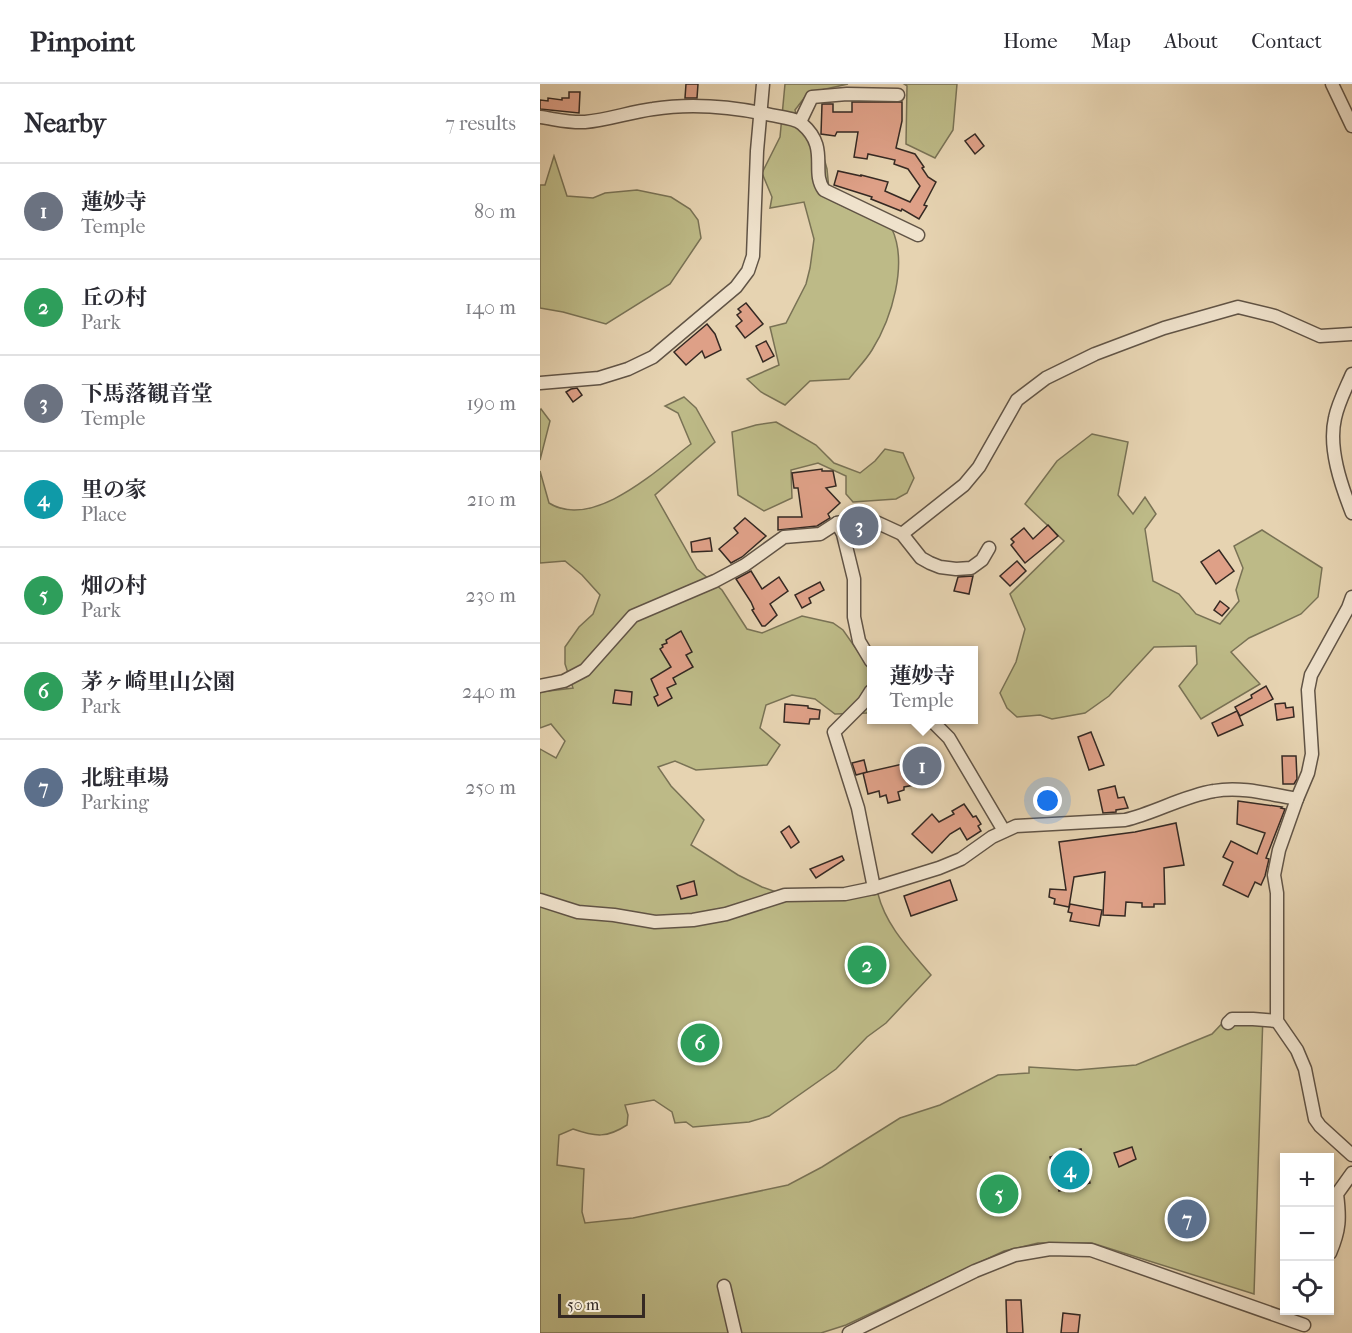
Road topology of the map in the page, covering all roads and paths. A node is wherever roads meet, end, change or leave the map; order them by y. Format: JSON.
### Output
{"nodes":[{"id":1,"x":763,"y":84,"type":"edge"},
{"id":2,"x":1332,"y":84,"type":"edge"},
{"id":3,"x":898,"y":95,"type":"dead end"},
{"id":4,"x":761,"y":113,"type":"junction"},
{"id":5,"x":540,"y":117,"type":"edge"},
{"id":6,"x":800,"y":122,"type":"junction"},
{"id":7,"x":1352,"y":126,"type":"edge"},
{"id":8,"x":918,"y":235,"type":"dead end"},
{"id":9,"x":1352,"y":334,"type":"edge"},
{"id":10,"x":1352,"y":374,"type":"edge"},
{"id":11,"x":540,"y":383,"type":"edge"},
{"id":12,"x":1352,"y":513,"type":"edge"},
{"id":13,"x":837,"y":523,"type":"junction"},
{"id":14,"x":902,"y":534,"type":"junction"},
{"id":15,"x":988,"y":548,"type":"dead end"},
{"id":16,"x":1352,"y":597,"type":"edge"},
{"id":17,"x":867,"y":654,"type":"edge"},
{"id":18,"x":540,"y":686,"type":"edge"},
{"id":19,"x":867,"y":697,"type":"edge"},
{"id":20,"x":935,"y":724,"type":"edge"},
{"id":21,"x":1297,"y":799,"type":"junction"},
{"id":22,"x":1004,"y":831,"type":"junction"},
{"id":23,"x":874,"y":888,"type":"junction"},
{"id":24,"x":540,"y":900,"type":"edge"},
{"id":25,"x":1277,"y":1021,"type":"junction"},
{"id":26,"x":1227,"y":1023,"type":"dead end"},
{"id":27,"x":1352,"y":1155,"type":"edge"},
{"id":28,"x":1352,"y":1173,"type":"edge"},
{"id":29,"x":1334,"y":1243,"type":"edge"},
{"id":30,"x":724,"y":1286,"type":"dead end"},
{"id":31,"x":1305,"y":1329,"type":"edge"},
{"id":32,"x":735,"y":1333,"type":"edge"},
{"id":33,"x":849,"y":1333,"type":"edge"}],
"edges":[{"from":1,"to":4,"type":"street"},
{"from":2,"to":7,"type":"street"},
{"from":3,"to":6,"type":"street"},
{"from":4,"to":5,"type":"street"},
{"from":4,"to":6,"type":"street"},
{"from":4,"to":11,"type":"street"},
{"from":6,"to":8,"type":"street"},
{"from":9,"to":14,"type":"street"},
{"from":10,"to":12,"type":"street"},
{"from":13,"to":14,"type":"street"},
{"from":13,"to":17,"type":"street"},
{"from":13,"to":18,"type":"street"},
{"from":14,"to":15,"type":"street"},
{"from":16,"to":21,"type":"street"},
{"from":19,"to":23,"type":"street"},
{"from":20,"to":22,"type":"street"},
{"from":21,"to":22,"type":"street"},
{"from":21,"to":25,"type":"street"},
{"from":22,"to":23,"type":"street"},
{"from":23,"to":24,"type":"street"},
{"from":25,"to":26,"type":"street"},
{"from":25,"to":27,"type":"street"},
{"from":28,"to":29,"type":"street"},
{"from":30,"to":32,"type":"street"},
{"from":31,"to":33,"type":"street"}]}
